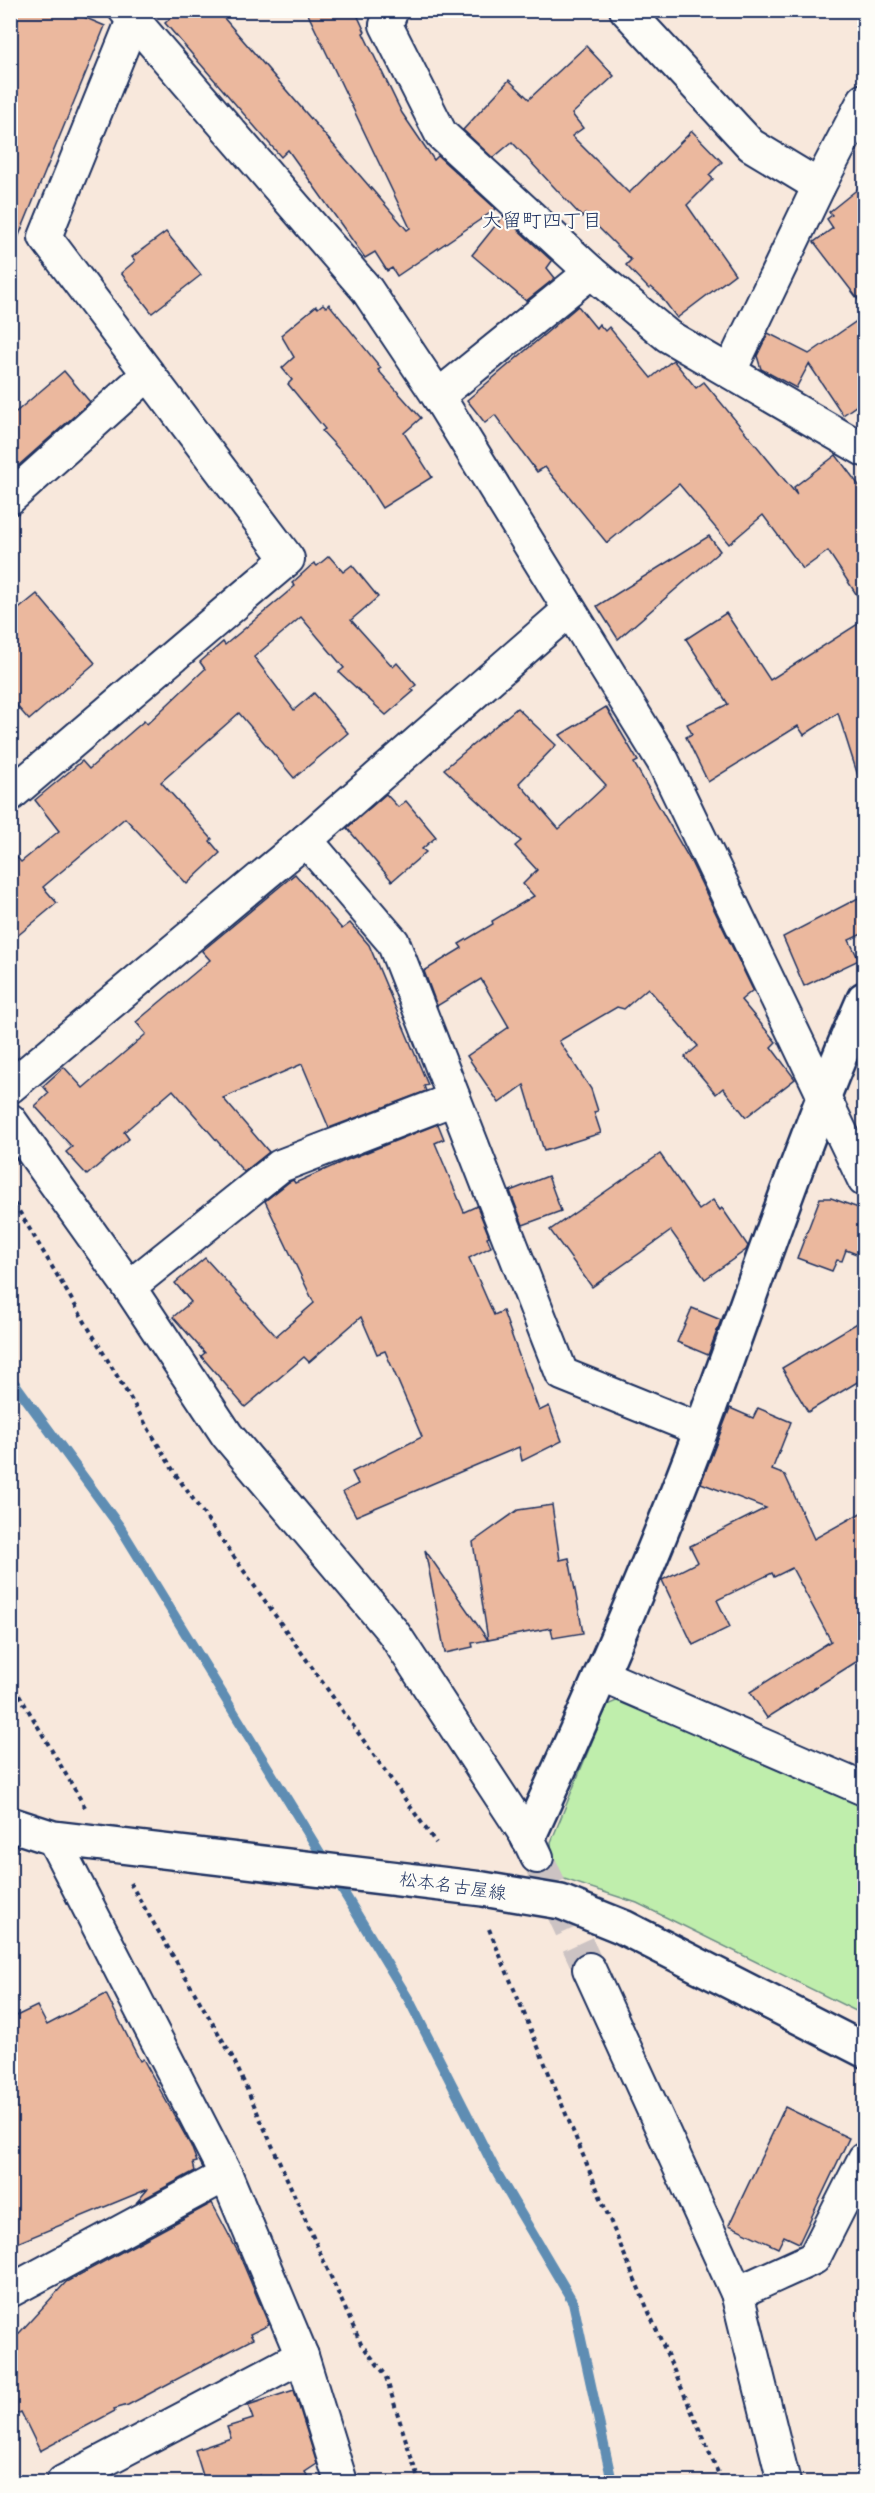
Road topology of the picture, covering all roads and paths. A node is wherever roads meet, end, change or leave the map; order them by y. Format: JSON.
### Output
{"nodes":[{"id":1,"x":392,"y":10,"type":"edge"},
{"id":2,"x":626,"y":10,"type":"edge"},
{"id":3,"x":131,"y":14,"type":"edge"},
{"id":4,"x":864,"y":100,"type":"edge"},
{"id":5,"x":819,"y":186,"type":"junction"},
{"id":6,"x":591,"y":272,"type":"junction"},
{"id":7,"x":730,"y":371,"type":"junction"},
{"id":8,"x":147,"y":375,"type":"junction"},
{"id":9,"x":438,"y":396,"type":"junction"},
{"id":10,"x":864,"y":450,"type":"edge"},
{"id":11,"x":10,"y":498,"type":"edge"},
{"id":12,"x":568,"y":611,"type":"junction"},
{"id":13,"x":10,"y":795,"type":"edge"},
{"id":14,"x":306,"y":840,"type":"junction"},
{"id":15,"x":864,"y":999,"type":"edge"},
{"id":16,"x":10,"y":1086,"type":"edge"},
{"id":17,"x":823,"y":1093,"type":"junction"},
{"id":18,"x":454,"y":1099,"type":"junction"},
{"id":19,"x":10,"y":1120,"type":"edge"},
{"id":20,"x":864,"y":1180,"type":"edge"},
{"id":21,"x":10,"y":1196,"type":"edge"},
{"id":22,"x":129,"y":1287,"type":"junction"},
{"id":23,"x":701,"y":1430,"type":"junction"},
{"id":24,"x":603,"y":1676,"type":"junction"},
{"id":25,"x":10,"y":1679,"type":"edge"},
{"id":26,"x":864,"y":1789,"type":"edge"},
{"id":27,"x":10,"y":1824,"type":"edge"},
{"id":28,"x":53,"y":1838,"type":"junction"},
{"id":29,"x":436,"y":1843,"type":"dead end"},
{"id":30,"x":108,"y":1845,"type":"junction"},
{"id":31,"x":533,"y":1847,"type":"joint"},
{"id":32,"x":489,"y":1929,"type":"dead end"},
{"id":33,"x":590,"y":1969,"type":"tunnel mouth"},
{"id":34,"x":864,"y":2050,"type":"edge"},
{"id":35,"x":864,"y":2159,"type":"edge"},
{"id":36,"x":226,"y":2175,"type":"junction"},
{"id":37,"x":10,"y":2291,"type":"edge"},
{"id":38,"x":737,"y":2292,"type":"junction"},
{"id":39,"x":302,"y":2356,"type":"junction"},
{"id":40,"x":63,"y":2482,"type":"edge"},
{"id":41,"x":341,"y":2482,"type":"edge"},
{"id":42,"x":419,"y":2482,"type":"edge"},
{"id":43,"x":722,"y":2482,"type":"edge"},
{"id":44,"x":784,"y":2482,"type":"edge"}],
"edges":[{"from":1,"to":6,"type":"street"},
{"from":2,"to":5,"type":"street"},
{"from":3,"to":8,"type":"street"},
{"from":3,"to":9,"type":"street"},
{"from":4,"to":5,"type":"street"},
{"from":5,"to":7,"type":"street"},
{"from":6,"to":7,"type":"street"},
{"from":6,"to":9,"type":"street"},
{"from":7,"to":10,"type":"street"},
{"from":8,"to":11,"type":"street"},
{"from":8,"to":13,"type":"street"},
{"from":9,"to":12,"type":"street"},
{"from":12,"to":14,"type":"street"},
{"from":12,"to":17,"type":"street"},
{"from":14,"to":16,"type":"street"},
{"from":14,"to":18,"type":"street"},
{"from":15,"to":17,"type":"street"},
{"from":17,"to":20,"type":"street"},
{"from":17,"to":23,"type":"street"},
{"from":18,"to":22,"type":"street"},
{"from":18,"to":23,"type":"street"},
{"from":19,"to":22,"type":"street"},
{"from":21,"to":29,"type":"path"},
{"from":22,"to":31,"type":"street"},
{"from":23,"to":24,"type":"street"},
{"from":24,"to":26,"type":"street"},
{"from":24,"to":31,"type":"street"},
{"from":25,"to":30,"type":"path"},
{"from":27,"to":28,"type":"street","name":"松本名古屋線"},
{"from":28,"to":30,"type":"street","name":"松本名古屋線"},
{"from":28,"to":36,"type":"street"},
{"from":30,"to":34,"type":"street","name":"松本名古屋線"},
{"from":30,"to":42,"type":"path"},
{"from":32,"to":43,"type":"path"},
{"from":33,"to":38,"type":"street"},
{"from":35,"to":38,"type":"street"},
{"from":36,"to":37,"type":"street"},
{"from":36,"to":39,"type":"street"},
{"from":38,"to":44,"type":"street"},
{"from":39,"to":40,"type":"street"},
{"from":39,"to":41,"type":"street"}]}
